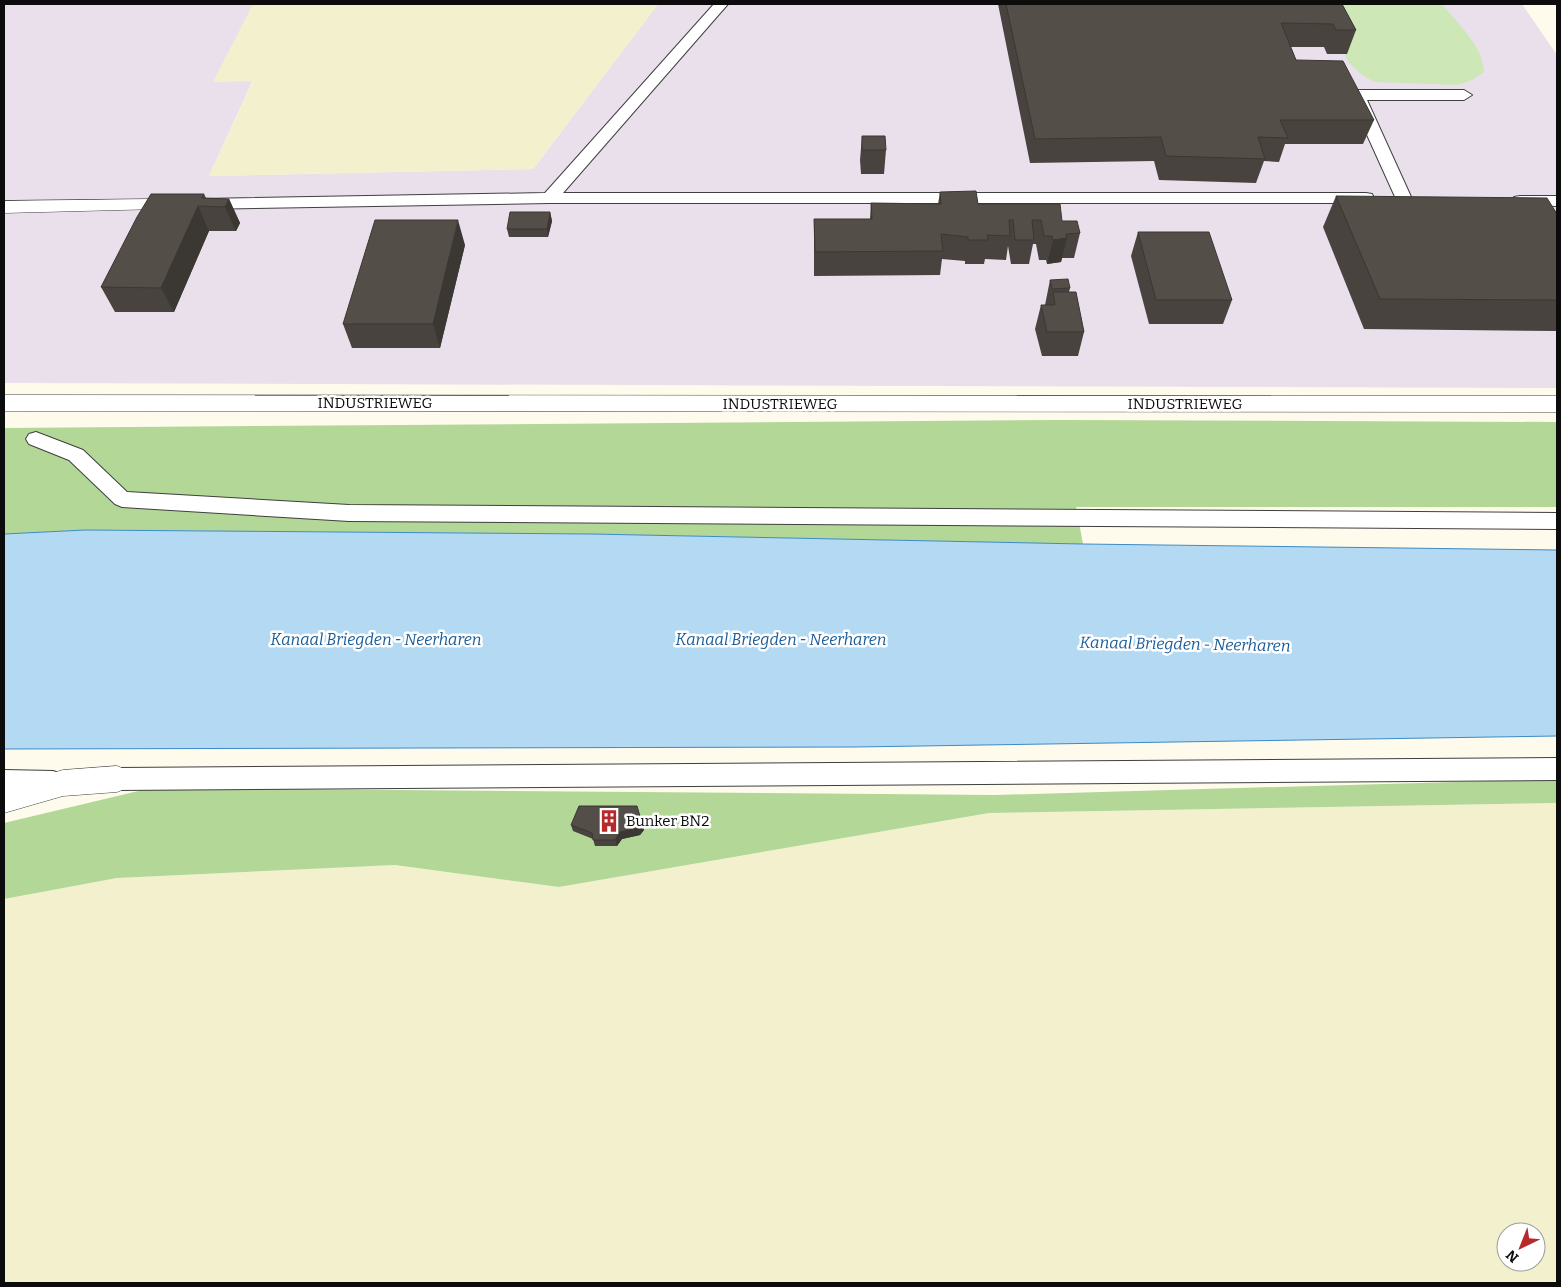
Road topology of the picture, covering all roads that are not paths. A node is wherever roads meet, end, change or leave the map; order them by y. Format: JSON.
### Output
{"nodes":[{"id":1,"x":721,"y":4,"type":"edge"},
{"id":2,"x":1349,"y":78,"type":"edge"},
{"id":3,"x":1356,"y":95,"type":"junction"},
{"id":4,"x":1464,"y":95,"type":"dead end"},
{"id":5,"x":550,"y":198,"type":"junction"},
{"id":6,"x":1404,"y":199,"type":"junction"},
{"id":7,"x":1423,"y":199,"type":"edge"},
{"id":8,"x":1500,"y":200,"type":"edge"},
{"id":9,"x":1557,"y":201,"type":"edge"},
{"id":10,"x":169,"y":205,"type":"joint"},
{"id":11,"x":4,"y":207,"type":"edge"},
{"id":12,"x":4,"y":403,"type":"edge"},
{"id":13,"x":1557,"y":404,"type":"edge"},
{"id":14,"x":36,"y":439,"type":"dead end"},
{"id":15,"x":1557,"y":521,"type":"edge"},
{"id":16,"x":1557,"y":769,"type":"edge"},
{"id":17,"x":117,"y":779,"type":"joint"},
{"id":18,"x":4,"y":781,"type":"edge"},
{"id":19,"x":63,"y":783,"type":"junction"},
{"id":20,"x":4,"y":800,"type":"edge"}],
"edges":[{"from":1,"to":5,"type":"lane"},
{"from":2,"to":3,"type":"lane"},
{"from":3,"to":4,"type":"lane"},
{"from":3,"to":6,"type":"lane"},
{"from":5,"to":6,"type":"lane"},
{"from":5,"to":10,"type":"lane"},
{"from":6,"to":7,"type":"lane"},
{"from":8,"to":9,"type":"lane"},
{"from":10,"to":11,"type":"street"},
{"from":12,"to":13,"type":"street","name":"INDUSTRIEWEG"},
{"from":14,"to":15,"type":"lane"},
{"from":16,"to":17,"type":"lane"},
{"from":17,"to":19,"type":"street"},
{"from":18,"to":19,"type":"lane"},
{"from":19,"to":20,"type":"street"}]}
